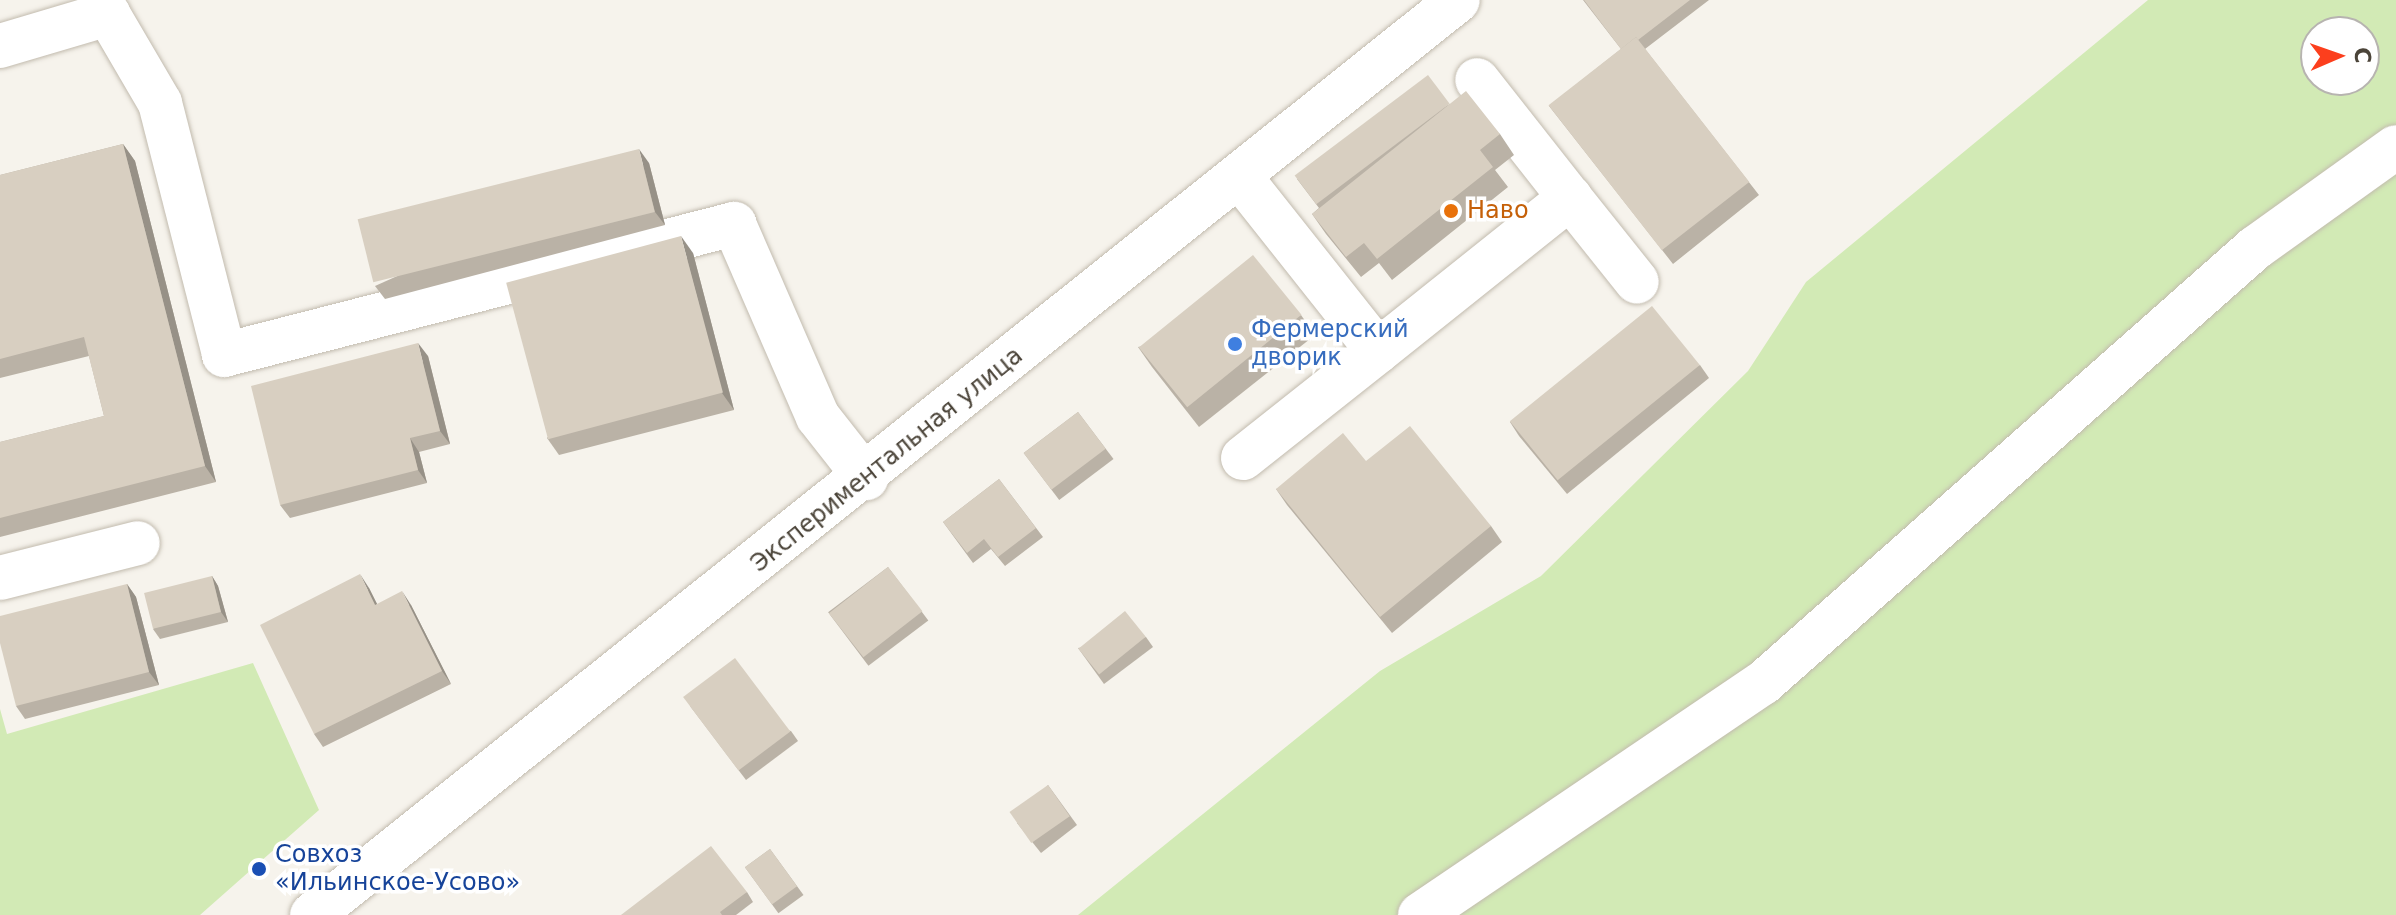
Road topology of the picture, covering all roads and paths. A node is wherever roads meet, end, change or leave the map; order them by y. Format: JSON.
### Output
{"nodes":[{"id":1,"x":1458,"y":0,"type":"edge"},
{"id":2,"x":0,"y":46,"type":"edge"},
{"id":3,"x":1477,"y":80,"type":"dead end"},
{"id":4,"x":2396,"y":147,"type":"edge"},
{"id":5,"x":1240,"y":177,"type":"junction"},
{"id":6,"x":1570,"y":198,"type":"junction"},
{"id":7,"x":1284,"y":233,"type":"junction"},
{"id":8,"x":1247,"y":263,"type":"edge"},
{"id":9,"x":1637,"y":282,"type":"dead end"},
{"id":10,"x":1378,"y":351,"type":"junction"},
{"id":11,"x":1243,"y":458,"type":"dead end"},
{"id":12,"x":866,"y":478,"type":"junction"},
{"id":13,"x":138,"y":543,"type":"dead end"},
{"id":14,"x":0,"y":578,"type":"edge"},
{"id":15,"x":312,"y":915,"type":"edge"},
{"id":16,"x":1420,"y":915,"type":"edge"}],
"edges":[{"from":1,"to":5,"type":"street","name":"Экспериментальная улица"},
{"from":2,"to":12,"type":"street"},
{"from":3,"to":6,"type":"street"},
{"from":4,"to":16,"type":"street"},
{"from":5,"to":7,"type":"street"},
{"from":5,"to":12,"type":"street","name":"Экспериментальная улица"},
{"from":6,"to":9,"type":"street"},
{"from":6,"to":10,"type":"street"},
{"from":7,"to":8,"type":"street"},
{"from":7,"to":10,"type":"street"},
{"from":10,"to":11,"type":"street"},
{"from":12,"to":15,"type":"street","name":"Экспериментальная улица"},
{"from":13,"to":14,"type":"street"}]}
